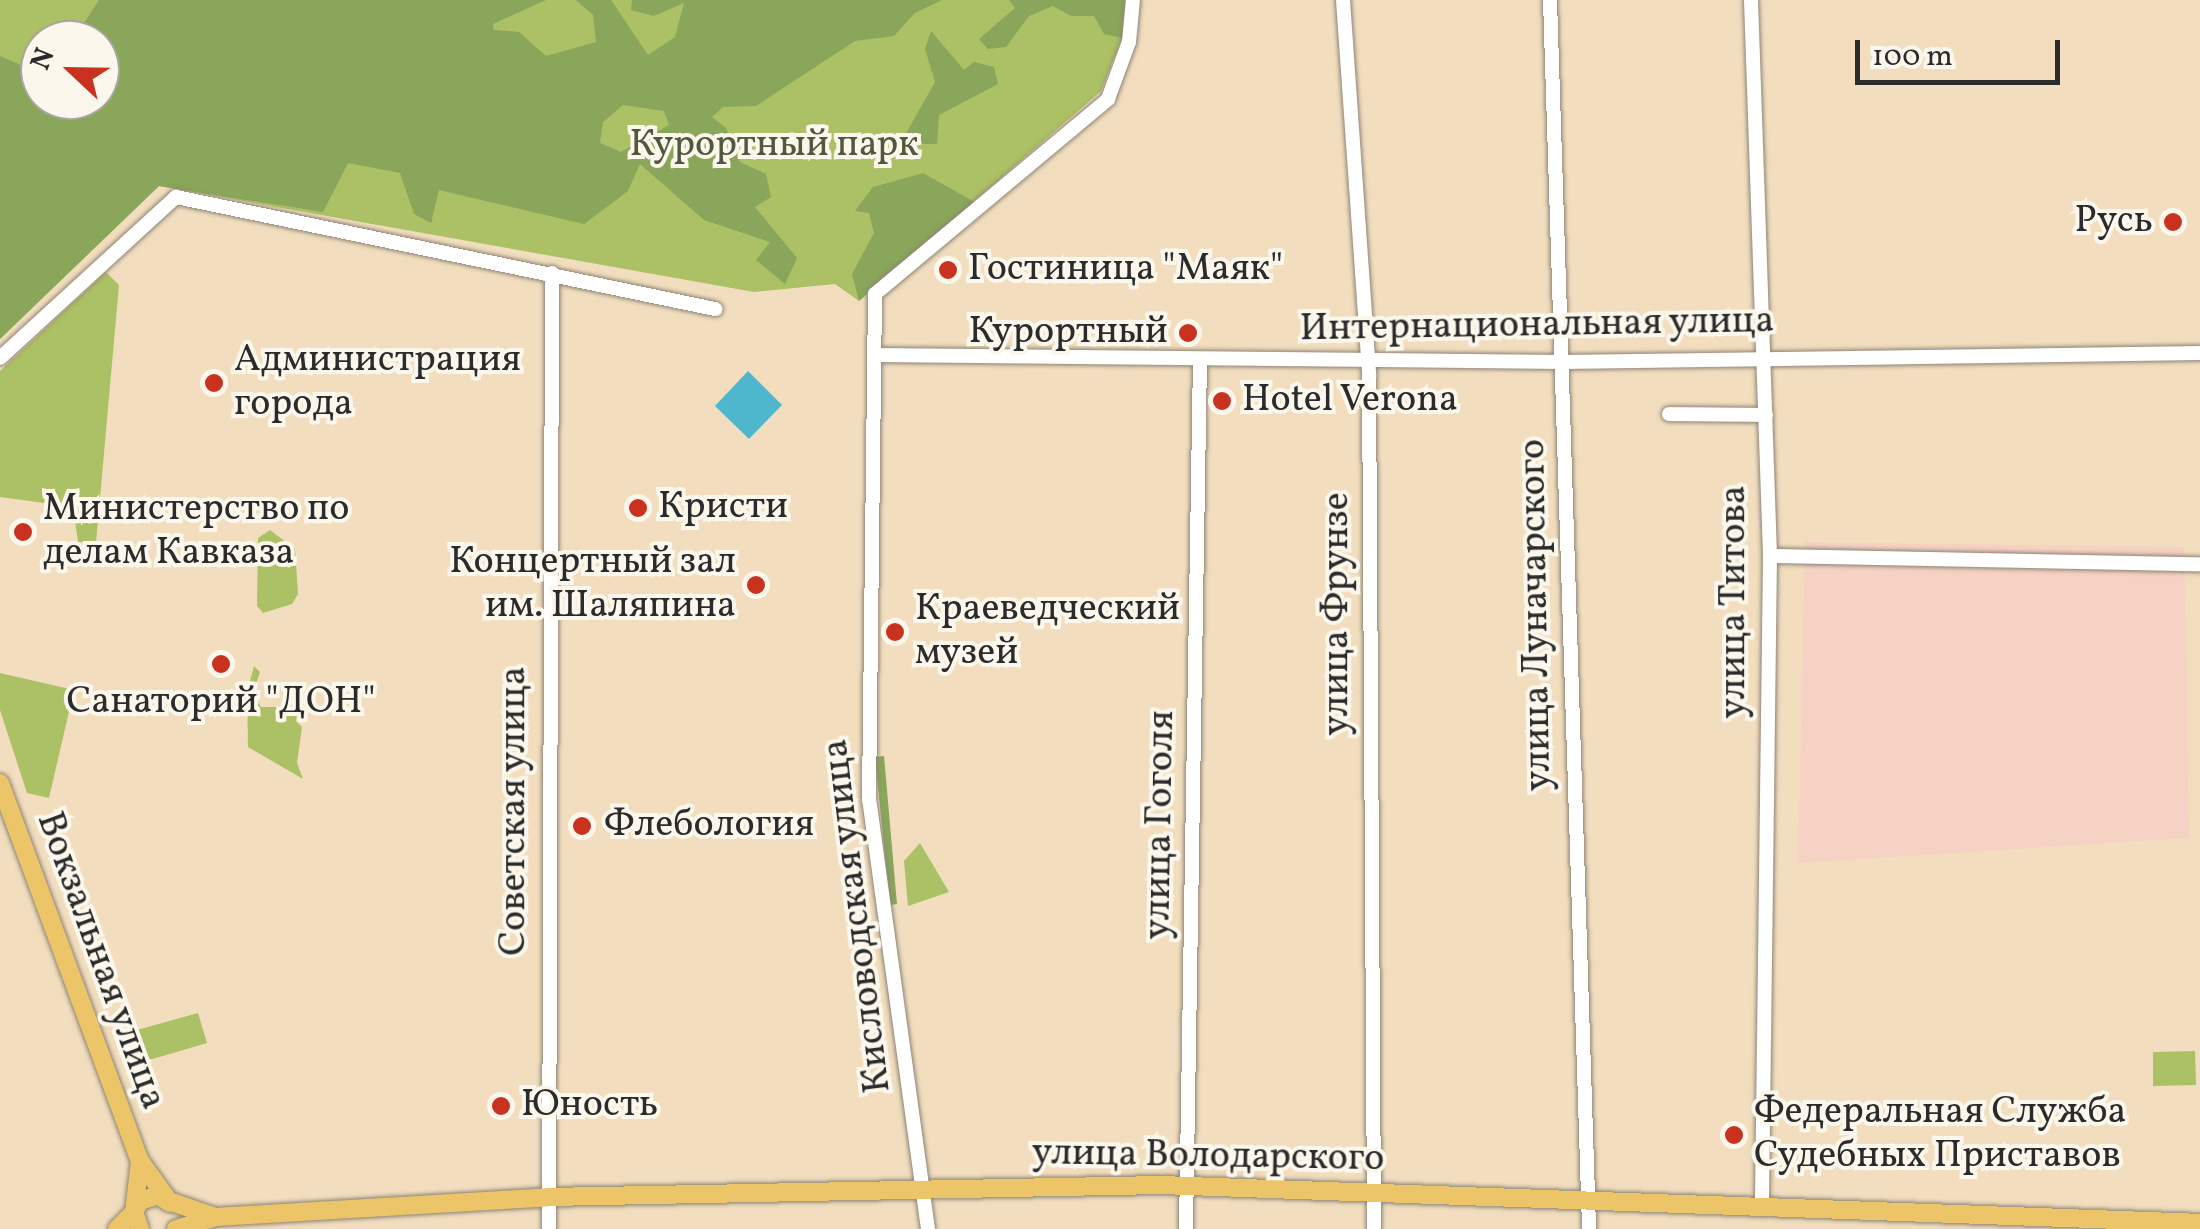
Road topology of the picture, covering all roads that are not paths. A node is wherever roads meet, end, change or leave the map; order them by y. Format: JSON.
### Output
{"nodes":[{"id":1,"x":1133,"y":0,"type":"edge"},
{"id":2,"x":1343,"y":0,"type":"edge"},
{"id":3,"x":1550,"y":0,"type":"edge"},
{"id":4,"x":1751,"y":0,"type":"edge"},
{"id":5,"x":552,"y":274,"type":"junction"},
{"id":6,"x":716,"y":309,"type":"dead end"},
{"id":7,"x":2200,"y":353,"type":"edge"},
{"id":8,"x":874,"y":355,"type":"junction"},
{"id":9,"x":1766,"y":356,"type":"junction"},
{"id":10,"x":0,"y":358,"type":"edge"},
{"id":11,"x":1368,"y":360,"type":"junction"},
{"id":12,"x":1200,"y":361,"type":"junction"},
{"id":13,"x":1563,"y":362,"type":"junction"},
{"id":14,"x":1668,"y":414,"type":"dead end"},
{"id":15,"x":1766,"y":414,"type":"junction"},
{"id":16,"x":1770,"y":556,"type":"junction"},
{"id":17,"x":2200,"y":564,"type":"edge"},
{"id":18,"x":0,"y":783,"type":"edge"},
{"id":19,"x":140,"y":1161,"type":"junction"},
{"id":20,"x":1188,"y":1185,"type":"junction"},
{"id":21,"x":924,"y":1189,"type":"junction"},
{"id":22,"x":1374,"y":1192,"type":"junction"},
{"id":23,"x":548,"y":1197,"type":"junction"},
{"id":24,"x":1588,"y":1198,"type":"junction"},
{"id":25,"x":168,"y":1201,"type":"junction"},
{"id":26,"x":1762,"y":1204,"type":"junction"},
{"id":27,"x":216,"y":1217,"type":"junction"},
{"id":28,"x":137,"y":1221,"type":"edge"},
{"id":29,"x":2031,"y":1222,"type":"edge"},
{"id":30,"x":2200,"y":1223,"type":"edge"},
{"id":31,"x":118,"y":1229,"type":"edge"},
{"id":32,"x":173,"y":1229,"type":"edge"},
{"id":33,"x":549,"y":1229,"type":"edge"},
{"id":34,"x":928,"y":1229,"type":"edge"},
{"id":35,"x":1186,"y":1229,"type":"edge"},
{"id":36,"x":1374,"y":1229,"type":"edge"},
{"id":37,"x":1589,"y":1229,"type":"edge"}],
"edges":[{"from":1,"to":8,"type":"street","name":"Кисловодская улица"},
{"from":2,"to":11,"type":"street","name":"улица Фрунзе"},
{"from":3,"to":13,"type":"street","name":"улица Луначарского"},
{"from":4,"to":9,"type":"street","name":"улица Титова"},
{"from":5,"to":6,"type":"street"},
{"from":5,"to":10,"type":"street"},
{"from":5,"to":23,"type":"street","name":"Советская улица"},
{"from":7,"to":9,"type":"street","name":"Интернациональная улица"},
{"from":8,"to":12,"type":"street","name":"Интернациональная улица"},
{"from":8,"to":21,"type":"street","name":"Кисловодская улица"},
{"from":9,"to":13,"type":"street","name":"Интернациональная улица"},
{"from":9,"to":15,"type":"street","name":"улица Титова"},
{"from":11,"to":12,"type":"street","name":"Интернациональная улица"},
{"from":11,"to":13,"type":"street","name":"Интернациональная улица"},
{"from":11,"to":22,"type":"street","name":"улица Фрунзе"},
{"from":12,"to":20,"type":"street","name":"улица Гоголя"},
{"from":13,"to":24,"type":"street","name":"улица Луначарского"},
{"from":14,"to":15,"type":"street"},
{"from":15,"to":16,"type":"street","name":"улица Титова"},
{"from":16,"to":17,"type":"street"},
{"from":16,"to":26,"type":"street","name":"улица Титова"},
{"from":18,"to":19,"type":"main road","name":"Вокзальная улица"},
{"from":19,"to":25,"type":"main road"},
{"from":19,"to":28,"type":"main road"},
{"from":20,"to":21,"type":"main road","name":"улица Володарского"},
{"from":20,"to":22,"type":"main road","name":"улица Володарского"},
{"from":20,"to":35,"type":"street","name":"улица Гоголя"},
{"from":21,"to":23,"type":"main road","name":"улица Володарского"},
{"from":21,"to":34,"type":"street","name":"Кисловодская улица"},
{"from":22,"to":24,"type":"main road","name":"улица Володарского"},
{"from":22,"to":36,"type":"street","name":"улица Фрунзе"},
{"from":23,"to":27,"type":"main road","name":"улица Володарского"},
{"from":23,"to":33,"type":"street","name":"Советская улица"},
{"from":24,"to":26,"type":"main road","name":"улица Володарского"},
{"from":24,"to":37,"type":"street","name":"улица Луначарского"},
{"from":25,"to":27,"type":"main road"},
{"from":25,"to":28,"type":"main road"},
{"from":25,"to":32,"type":"main road"},
{"from":26,"to":29,"type":"main road","name":"улица Володарского"},
{"from":27,"to":32,"type":"main road"},
{"from":28,"to":31,"type":"main road"},
{"from":29,"to":30,"type":"main road","name":"улица Володарского"}]}
